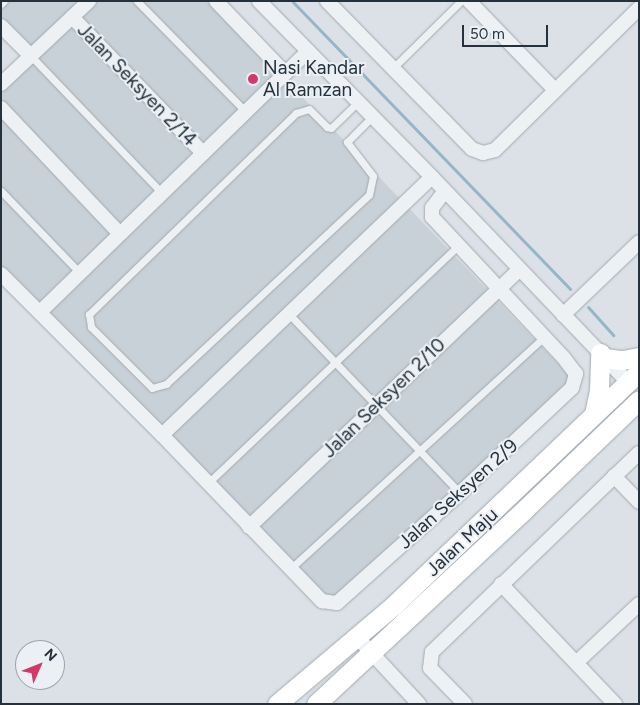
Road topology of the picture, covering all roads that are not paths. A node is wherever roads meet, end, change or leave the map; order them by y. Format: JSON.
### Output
{"nodes":[{"id":1,"x":4,"y":1,"type":"edge"},
{"id":2,"x":89,"y":1,"type":"edge"},
{"id":3,"x":137,"y":1,"type":"edge"},
{"id":4,"x":216,"y":1,"type":"edge"},
{"id":5,"x":327,"y":1,"type":"edge"},
{"id":6,"x":461,"y":1,"type":"edge"},
{"id":7,"x":469,"y":1,"type":"edge"},
{"id":8,"x":1,"y":4,"type":"edge"},
{"id":9,"x":266,"y":4,"type":"edge"},
{"id":10,"x":639,"y":8,"type":"edge"},
{"id":11,"x":72,"y":17,"type":"junction"},
{"id":12,"x":1,"y":26,"type":"edge"},
{"id":13,"x":308,"y":51,"type":"junction"},
{"id":14,"x":31,"y":56,"type":"junction"},
{"id":15,"x":393,"y":68,"type":"junction"},
{"id":16,"x":285,"y":73,"type":"junction"},
{"id":17,"x":1,"y":84,"type":"edge"},
{"id":18,"x":554,"y":90,"type":"junction"},
{"id":19,"x":358,"y":102,"type":"junction"},
{"id":20,"x":1,"y":108,"type":"edge"},
{"id":21,"x":246,"y":112,"type":"junction"},
{"id":22,"x":373,"y":116,"type":"junction"},
{"id":23,"x":203,"y":153,"type":"junction"},
{"id":24,"x":432,"y":177,"type":"junction"},
{"id":25,"x":1,"y":191,"type":"edge"},
{"id":26,"x":445,"y":191,"type":"junction"},
{"id":27,"x":162,"y":193,"type":"junction"},
{"id":28,"x":120,"y":234,"type":"junction"},
{"id":29,"x":639,"y":242,"type":"edge"},
{"id":30,"x":458,"y":246,"type":"junction"},
{"id":31,"x":519,"y":270,"type":"junction"},
{"id":32,"x":80,"y":273,"type":"junction"},
{"id":33,"x":1,"y":274,"type":"edge"},
{"id":34,"x":498,"y":289,"type":"junction"},
{"id":35,"x":40,"y":312,"type":"junction"},
{"id":36,"x":288,"y":314,"type":"junction"},
{"id":37,"x":563,"y":315,"type":"junction"},
{"id":38,"x":544,"y":337,"type":"junction"},
{"id":39,"x":602,"y":356,"type":"junction"},
{"id":40,"x":639,"y":356,"type":"edge"},
{"id":41,"x":334,"y":364,"type":"junction"},
{"id":42,"x":635,"y":378,"type":"edge"},
{"id":43,"x":639,"y":400,"type":"edge"},
{"id":44,"x":374,"y":406,"type":"junction"},
{"id":45,"x":594,"y":414,"type":"junction"},
{"id":46,"x":614,"y":424,"type":"junction"},
{"id":47,"x":162,"y":435,"type":"junction"},
{"id":48,"x":420,"y":452,"type":"junction"},
{"id":49,"x":639,"y":452,"type":"edge"},
{"id":50,"x":614,"y":476,"type":"junction"},
{"id":51,"x":207,"y":483,"type":"junction"},
{"id":52,"x":460,"y":494,"type":"junction"},
{"id":53,"x":639,"y":502,"type":"edge"},
{"id":54,"x":249,"y":527,"type":"junction"},
{"id":55,"x":290,"y":569,"type":"junction"},
{"id":56,"x":501,"y":584,"type":"junction"},
{"id":57,"x":639,"y":604,"type":"edge"},
{"id":58,"x":356,"y":636,"type":"junction"},
{"id":59,"x":371,"y":653,"type":"junction"},
{"id":60,"x":577,"y":662,"type":"junction"},
{"id":61,"x":278,"y":704,"type":"edge"},
{"id":62,"x":316,"y":704,"type":"edge"},
{"id":63,"x":419,"y":704,"type":"edge"},
{"id":64,"x":466,"y":704,"type":"edge"},
{"id":65,"x":616,"y":704,"type":"edge"}],
"edges":[{"from":1,"to":8,"type":"lane"},
{"from":2,"to":11,"type":"street"},
{"from":3,"to":21,"type":"lane"},
{"from":4,"to":16,"type":"street"},
{"from":5,"to":15,"type":"street"},
{"from":6,"to":15,"type":"lane"},
{"from":7,"to":18,"type":"street"},
{"from":9,"to":13,"type":"street"},
{"from":10,"to":18,"type":"street"},
{"from":11,"to":14,"type":"street"},
{"from":11,"to":23,"type":"street","name":"Jalan Seksyen 2/14"},
{"from":12,"to":14,"type":"street"},
{"from":13,"to":16,"type":"street"},
{"from":13,"to":19,"type":"street"},
{"from":14,"to":17,"type":"street"},
{"from":14,"to":27,"type":"lane"},
{"from":15,"to":18,"type":"street"},
{"from":16,"to":21,"type":"street"},
{"from":19,"to":22,"type":"street"},
{"from":19,"to":22,"type":"lane"},
{"from":20,"to":28,"type":"street"},
{"from":21,"to":23,"type":"street"},
{"from":22,"to":24,"type":"street"},
{"from":23,"to":27,"type":"street"},
{"from":24,"to":26,"type":"street"},
{"from":24,"to":36,"type":"street"},
{"from":25,"to":32,"type":"lane"},
{"from":26,"to":30,"type":"street"},
{"from":26,"to":31,"type":"street"},
{"from":27,"to":28,"type":"street"},
{"from":28,"to":32,"type":"street"},
{"from":29,"to":37,"type":"street"},
{"from":30,"to":34,"type":"street"},
{"from":30,"to":41,"type":"lane"},
{"from":31,"to":34,"type":"street","name":"Jalan Seksyen 2/10"},
{"from":31,"to":37,"type":"street"},
{"from":32,"to":35,"type":"street"},
{"from":33,"to":35,"type":"street"},
{"from":34,"to":38,"type":"street"},
{"from":34,"to":44,"type":"street","name":"Jalan Seksyen 2/10"},
{"from":35,"to":47,"type":"street"},
{"from":36,"to":41,"type":"lane"},
{"from":36,"to":47,"type":"street"},
{"from":37,"to":39,"type":"street"},
{"from":38,"to":48,"type":"lane"},
{"from":38,"to":52,"type":"street","name":"Jalan Seksyen 2/9"},
{"from":39,"to":40,"type":"street"},
{"from":39,"to":42,"type":"street"},
{"from":39,"to":45,"type":"street"},
{"from":41,"to":44,"type":"lane"},
{"from":41,"to":51,"type":"lane"},
{"from":42,"to":45,"type":"street","name":"Jalan Maju"},
{"from":42,"to":46,"type":"street"},
{"from":43,"to":46,"type":"street","name":"Jalan Maju"},
{"from":44,"to":48,"type":"lane"},
{"from":44,"to":54,"type":"street","name":"Jalan Seksyen 2/10"},
{"from":45,"to":58,"type":"street","name":"Jalan Maju"},
{"from":46,"to":59,"type":"street","name":"Jalan Maju"},
{"from":47,"to":51,"type":"street"},
{"from":48,"to":52,"type":"lane"},
{"from":48,"to":55,"type":"lane"},
{"from":49,"to":50,"type":"street"},
{"from":50,"to":53,"type":"street"},
{"from":50,"to":56,"type":"street"},
{"from":51,"to":54,"type":"street"},
{"from":52,"to":55,"type":"street","name":"Jalan Seksyen 2/9"},
{"from":54,"to":55,"type":"street"},
{"from":56,"to":60,"type":"street"},
{"from":56,"to":64,"type":"street"},
{"from":57,"to":60,"type":"street"},
{"from":58,"to":59,"type":"street"},
{"from":58,"to":61,"type":"street","name":"Jalan Maju"},
{"from":59,"to":62,"type":"street","name":"Jalan Maju"},
{"from":59,"to":63,"type":"street"},
{"from":60,"to":65,"type":"street"}]}
